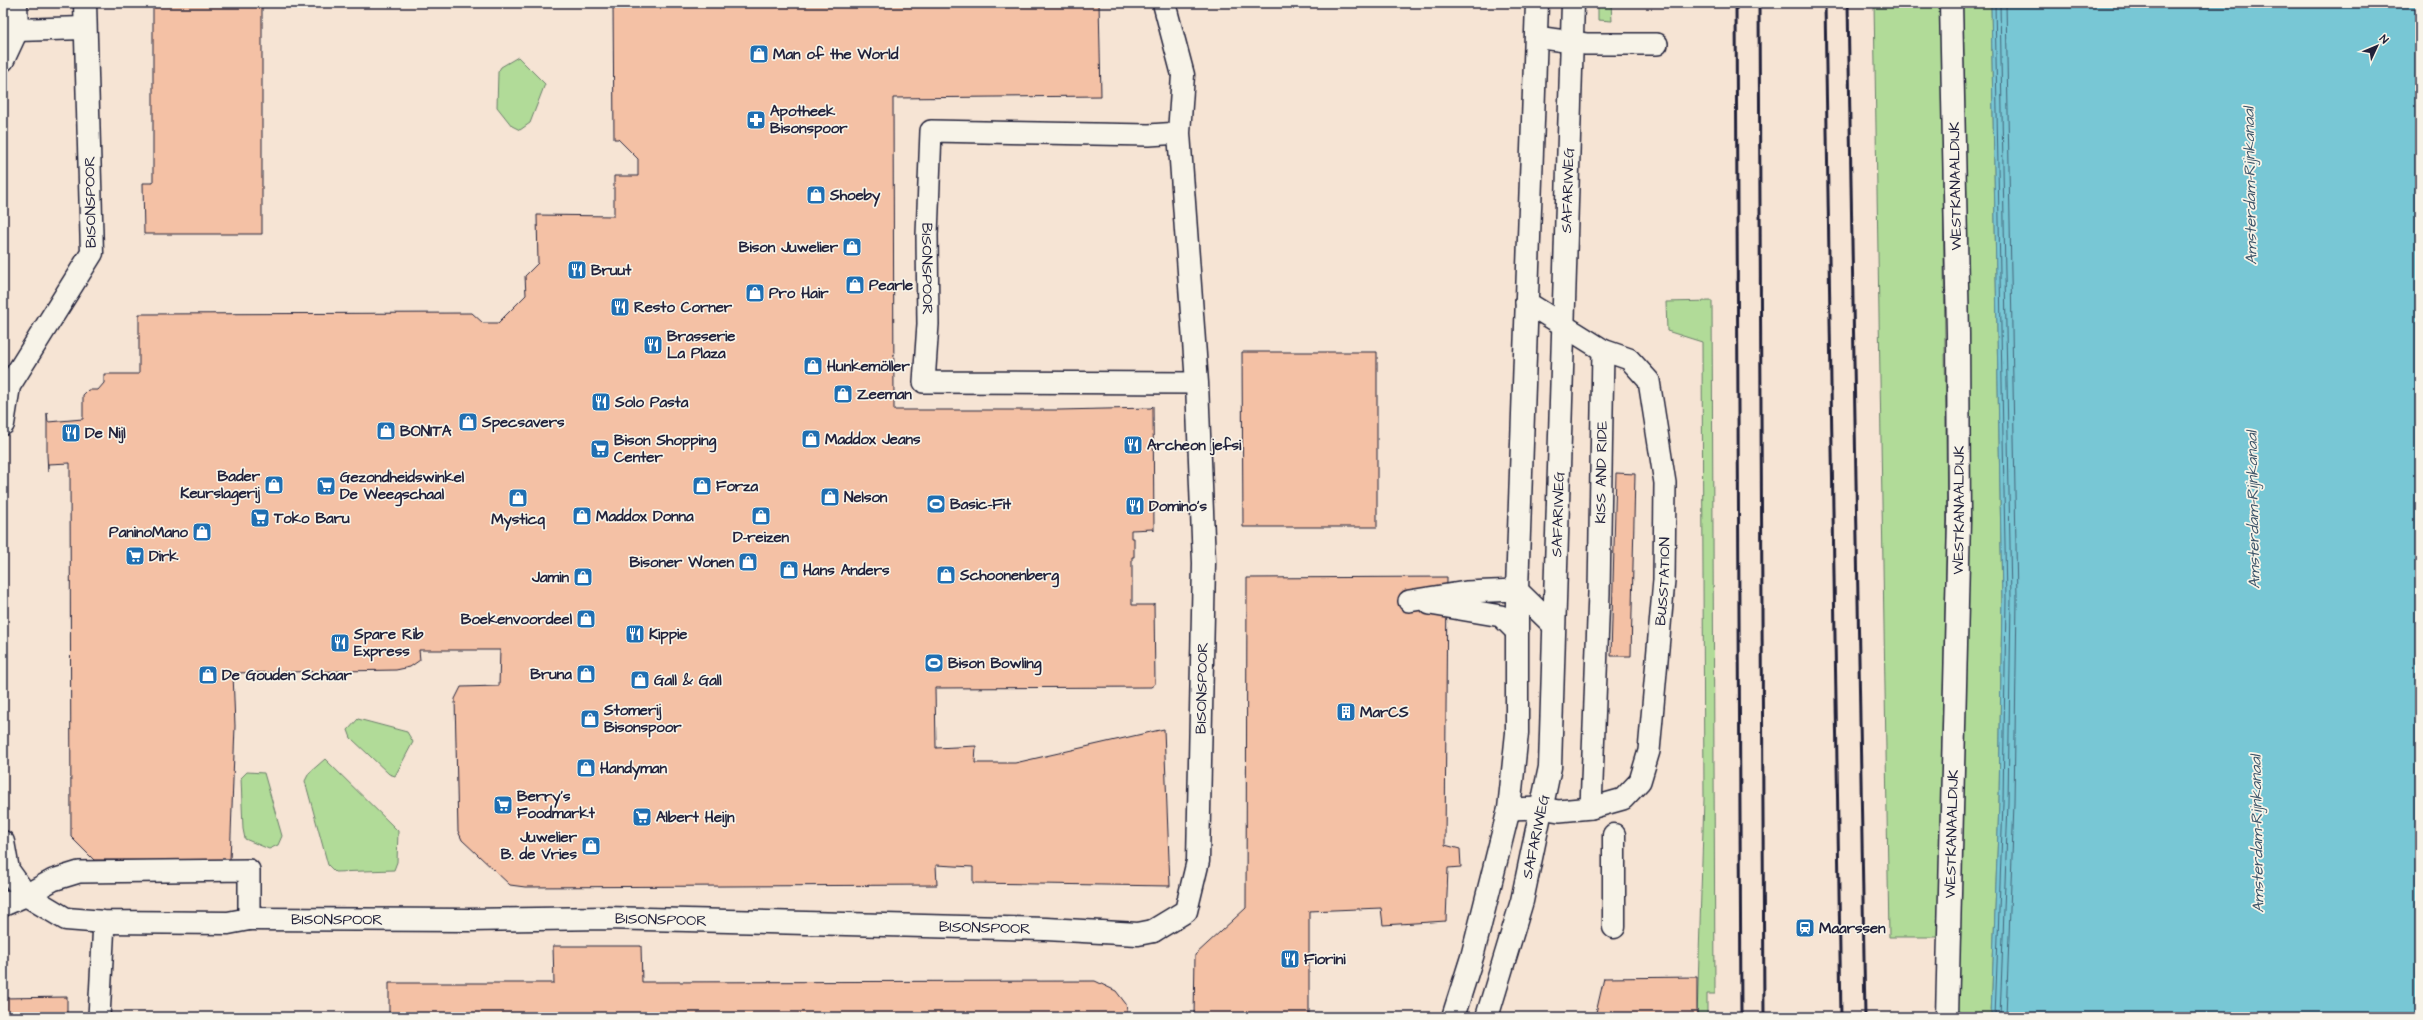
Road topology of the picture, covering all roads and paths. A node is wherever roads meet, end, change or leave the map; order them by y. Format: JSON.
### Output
{"nodes":[{"id":1,"x":16,"y":3,"type":"edge"},
{"id":2,"x":85,"y":3,"type":"edge"},
{"id":3,"x":1164,"y":3,"type":"edge"},
{"id":4,"x":1537,"y":3,"type":"edge"},
{"id":5,"x":1573,"y":3,"type":"edge"},
{"id":6,"x":1951,"y":3,"type":"edge"},
{"id":7,"x":84,"y":28,"type":"junction"},
{"id":8,"x":17,"y":30,"type":"junction"},
{"id":9,"x":1536,"y":37,"type":"junction"},
{"id":10,"x":1572,"y":41,"type":"junction"},
{"id":11,"x":1657,"y":44,"type":"dead end"},
{"id":12,"x":3,"y":60,"type":"edge"},
{"id":13,"x":1180,"y":133,"type":"junction"},
{"id":14,"x":1526,"y":302,"type":"junction"},
{"id":15,"x":1562,"y":324,"type":"junction"},
{"id":16,"x":1603,"y":350,"type":"junction"},
{"id":17,"x":1197,"y":383,"type":"junction"},
{"id":18,"x":3,"y":424,"type":"edge"},
{"id":19,"x":1517,"y":590,"type":"junction"},
{"id":20,"x":1554,"y":626,"type":"junction"},
{"id":21,"x":1517,"y":632,"type":"junction"},
{"id":22,"x":1541,"y":808,"type":"junction"},
{"id":23,"x":1591,"y":808,"type":"junction"},
{"id":24,"x":1509,"y":809,"type":"junction"},
{"id":25,"x":1614,"y":835,"type":"dead end"},
{"id":26,"x":3,"y":842,"type":"edge"},
{"id":27,"x":26,"y":895,"type":"junction"},
{"id":28,"x":3,"y":905,"type":"edge"},
{"id":29,"x":248,"y":919,"type":"junction"},
{"id":30,"x":104,"y":922,"type":"junction"},
{"id":31,"x":1614,"y":927,"type":"dead end"},
{"id":32,"x":99,"y":1017,"type":"edge"},
{"id":33,"x":1453,"y":1017,"type":"edge"},
{"id":34,"x":1487,"y":1017,"type":"edge"},
{"id":35,"x":1947,"y":1017,"type":"edge"}],
"edges":[{"from":1,"to":8,"type":"street"},
{"from":2,"to":7,"type":"street","name":"BISONSPOOR"},
{"from":3,"to":13,"type":"street","name":"BISONSPOOR"},
{"from":4,"to":9,"type":"street","name":"SAFARIWEG"},
{"from":5,"to":10,"type":"street","name":"SAFARIWEG"},
{"from":6,"to":35,"type":"street","name":"WESTKANAALDIJK"},
{"from":7,"to":8,"type":"street"},
{"from":7,"to":18,"type":"street","name":"BISONSPOOR"},
{"from":8,"to":12,"type":"street"},
{"from":9,"to":10,"type":"lane"},
{"from":9,"to":14,"type":"street","name":"SAFARIWEG"},
{"from":10,"to":11,"type":"lane"},
{"from":10,"to":15,"type":"street","name":"SAFARIWEG"},
{"from":13,"to":17,"type":"street","name":"BISONSPOOR"},
{"from":13,"to":17,"type":"lane","name":"BISONSPOOR"},
{"from":14,"to":15,"type":"lane","name":"BUSSTATION"},
{"from":14,"to":19,"type":"street","name":"SAFARIWEG"},
{"from":15,"to":16,"type":"lane","name":"BUSSTATION"},
{"from":15,"to":20,"type":"street","name":"SAFARIWEG"},
{"from":16,"to":23,"type":"lane","name":"KISS AND RIDE"},
{"from":16,"to":23,"type":"lane","name":"BUSSTATION"},
{"from":17,"to":29,"type":"street","name":"BISONSPOOR"},
{"from":19,"to":20,"type":"lane"},
{"from":19,"to":21,"type":"street","name":"SAFARIWEG"},
{"from":19,"to":21,"type":"lane"},
{"from":20,"to":22,"type":"street","name":"SAFARIWEG"},
{"from":21,"to":24,"type":"street","name":"SAFARIWEG"},
{"from":22,"to":23,"type":"lane","name":"BUSSTATION"},
{"from":22,"to":24,"type":"lane","name":"BUSSTATION"},
{"from":22,"to":34,"type":"street","name":"SAFARIWEG"},
{"from":24,"to":33,"type":"street","name":"SAFARIWEG"},
{"from":25,"to":31,"type":"street"},
{"from":26,"to":27,"type":"street","name":"BISONSPOOR"},
{"from":27,"to":28,"type":"street"},
{"from":27,"to":29,"type":"lane"},
{"from":27,"to":30,"type":"street","name":"BISONSPOOR"},
{"from":29,"to":30,"type":"street","name":"BISONSPOOR"},
{"from":30,"to":32,"type":"lane"}]}
